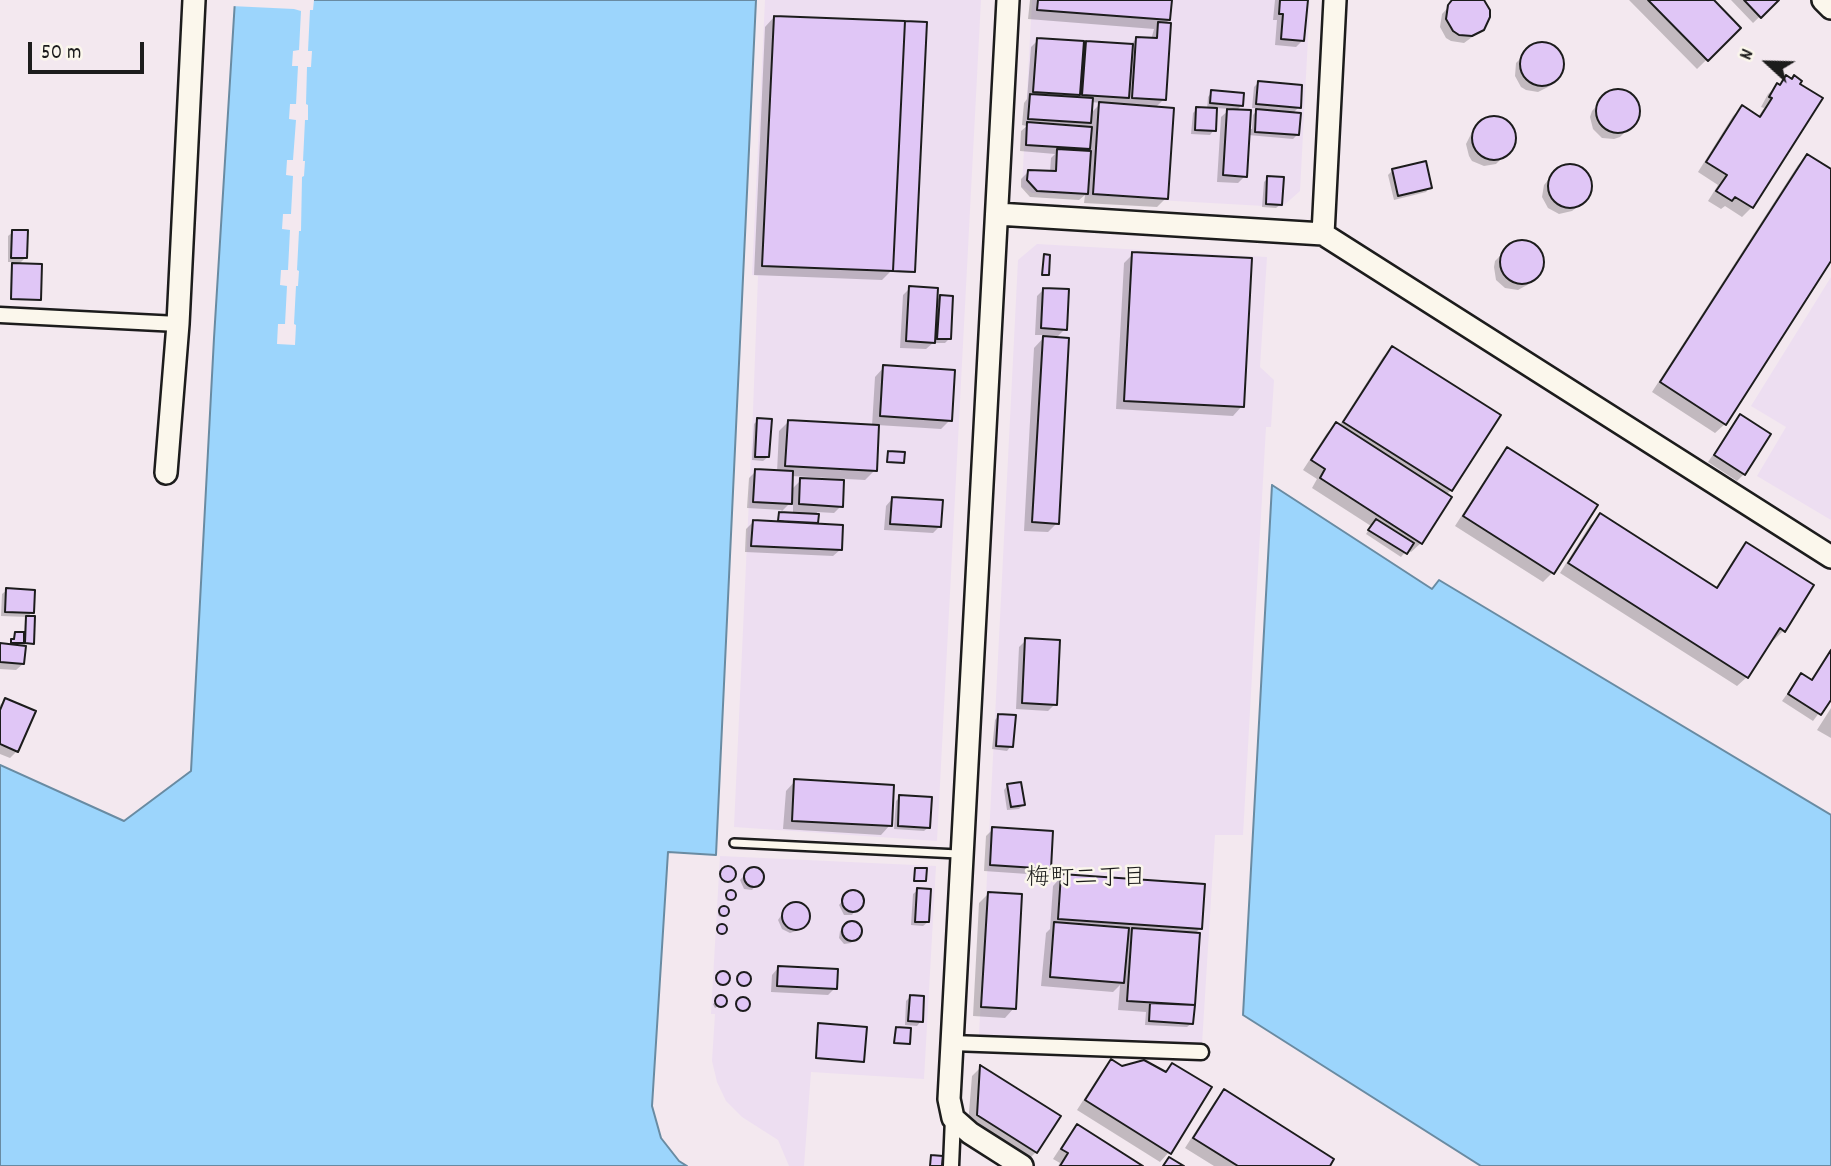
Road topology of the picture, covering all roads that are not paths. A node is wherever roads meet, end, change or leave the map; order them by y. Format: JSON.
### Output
{"nodes":[{"id":1,"x":194,"y":0,"type":"edge"},
{"id":2,"x":1008,"y":0,"type":"edge"},
{"id":3,"x":1335,"y":0,"type":"edge"},
{"id":4,"x":1823,"y":0,"type":"edge"},
{"id":5,"x":1831,"y":8,"type":"edge"},
{"id":6,"x":997,"y":214,"type":"junction"},
{"id":7,"x":1323,"y":233,"type":"junction"},
{"id":8,"x":0,"y":315,"type":"edge"},
{"id":9,"x":178,"y":324,"type":"junction"},
{"id":10,"x":166,"y":473,"type":"dead end"},
{"id":11,"x":1831,"y":557,"type":"edge"},
{"id":12,"x":734,"y":843,"type":"dead end"},
{"id":13,"x":962,"y":855,"type":"junction"},
{"id":14,"x":952,"y":1043,"type":"junction"},
{"id":15,"x":1201,"y":1052,"type":"dead end"},
{"id":16,"x":953,"y":1118,"type":"junction"},
{"id":17,"x":951,"y":1166,"type":"edge"},
{"id":18,"x":1022,"y":1166,"type":"edge"}],
"edges":[{"from":1,"to":9,"type":"street"},
{"from":2,"to":6,"type":"street"},
{"from":3,"to":7,"type":"street"},
{"from":4,"to":5,"type":"street"},
{"from":6,"to":7,"type":"street"},
{"from":6,"to":13,"type":"street"},
{"from":7,"to":11,"type":"street"},
{"from":8,"to":9,"type":"street"},
{"from":9,"to":10,"type":"street"},
{"from":12,"to":13,"type":"lane"},
{"from":13,"to":14,"type":"street"},
{"from":14,"to":15,"type":"street"},
{"from":14,"to":16,"type":"street"},
{"from":16,"to":17,"type":"street"},
{"from":16,"to":18,"type":"street"}]}
